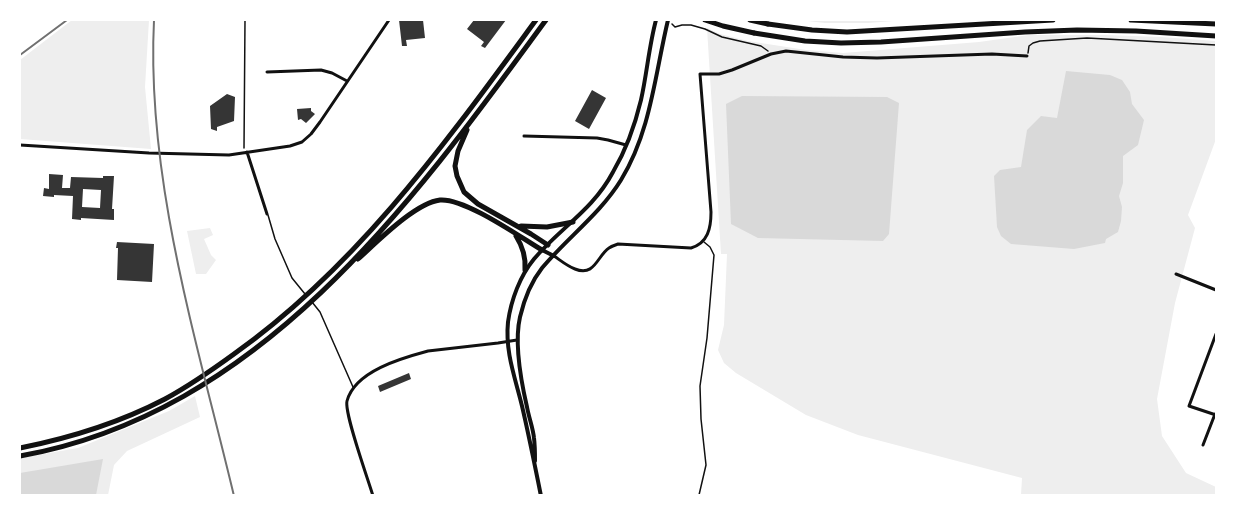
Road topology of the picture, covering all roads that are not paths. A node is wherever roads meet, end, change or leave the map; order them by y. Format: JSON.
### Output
{"nodes":[{"id":1,"x":389,"y":20,"type":"edge"},
{"id":2,"x":536,"y":20,"type":"edge"},
{"id":3,"x":546,"y":20,"type":"edge"},
{"id":4,"x":654,"y":20,"type":"edge"},
{"id":5,"x":668,"y":20,"type":"edge"},
{"id":6,"x":705,"y":20,"type":"edge"},
{"id":7,"x":750,"y":20,"type":"edge"},
{"id":8,"x":1053,"y":20,"type":"edge"},
{"id":9,"x":1131,"y":20,"type":"edge"},
{"id":10,"x":1216,"y":24,"type":"edge"},
{"id":11,"x":1216,"y":36,"type":"edge"},
{"id":12,"x":1027,"y":56,"type":"road end"},
{"id":13,"x":267,"y":72,"type":"dead end"},
{"id":14,"x":346,"y":81,"type":"junction"},
{"id":15,"x":470,"y":123,"type":"junction"},
{"id":16,"x":524,"y":136,"type":"dead end"},
{"id":17,"x":20,"y":145,"type":"edge"},
{"id":18,"x":626,"y":145,"type":"junction"},
{"id":19,"x":245,"y":152,"type":"junction"},
{"id":20,"x":267,"y":214,"type":"joint"},
{"id":21,"x":573,"y":222,"type":"junction"},
{"id":22,"x":517,"y":225,"type":"junction"},
{"id":23,"x":513,"y":233,"type":"junction"},
{"id":24,"x":703,"y":242,"type":"junction"},
{"id":25,"x":548,"y":245,"type":"junction"},
{"id":26,"x":542,"y":250,"type":"junction"},
{"id":27,"x":554,"y":256,"type":"junction"},
{"id":28,"x":525,"y":270,"type":"junction"},
{"id":29,"x":1176,"y":274,"type":"dead end"},
{"id":30,"x":337,"y":278,"type":"junction"},
{"id":31,"x":1216,"y":290,"type":"edge"},
{"id":32,"x":1216,"y":334,"type":"edge"},
{"id":33,"x":517,"y":340,"type":"junction"},
{"id":34,"x":508,"y":342,"type":"junction"},
{"id":35,"x":353,"y":387,"type":"junction"},
{"id":36,"x":1216,"y":414,"type":"edge"},
{"id":37,"x":1203,"y":445,"type":"dead end"},
{"id":38,"x":20,"y":448,"type":"edge"},
{"id":39,"x":20,"y":456,"type":"edge"},
{"id":40,"x":536,"y":471,"type":"junction"},
{"id":41,"x":373,"y":495,"type":"edge"},
{"id":42,"x":541,"y":495,"type":"edge"},
{"id":43,"x":699,"y":495,"type":"edge"}],
"edges":[{"from":1,"to":14,"type":"street"},
{"from":2,"to":38,"type":"main road"},
{"from":3,"to":15,"type":"main road"},
{"from":4,"to":18,"type":"street"},
{"from":5,"to":27,"type":"street"},
{"from":6,"to":11,"type":"main road"},
{"from":7,"to":8,"type":"main road"},
{"from":9,"to":10,"type":"main road"},
{"from":12,"to":24,"type":"street"},
{"from":13,"to":14,"type":"street"},
{"from":14,"to":19,"type":"street"},
{"from":15,"to":22,"type":"main road"},
{"from":15,"to":30,"type":"main road"},
{"from":16,"to":18,"type":"street"},
{"from":17,"to":19,"type":"street"},
{"from":18,"to":21,"type":"street"},
{"from":19,"to":20,"type":"street"},
{"from":20,"to":35,"type":"lane"},
{"from":21,"to":22,"type":"main road"},
{"from":21,"to":25,"type":"street"},
{"from":22,"to":25,"type":"main road"},
{"from":23,"to":26,"type":"main road"},
{"from":23,"to":28,"type":"main road"},
{"from":23,"to":30,"type":"main road"},
{"from":24,"to":27,"type":"street"},
{"from":24,"to":43,"type":"lane"},
{"from":25,"to":26,"type":"street"},
{"from":25,"to":27,"type":"street"},
{"from":26,"to":27,"type":"street"},
{"from":26,"to":28,"type":"street"},
{"from":27,"to":33,"type":"street"},
{"from":28,"to":34,"type":"street"},
{"from":29,"to":31,"type":"street"},
{"from":30,"to":39,"type":"main road"},
{"from":32,"to":36,"type":"street"},
{"from":33,"to":34,"type":"street"},
{"from":33,"to":40,"type":"street"},
{"from":34,"to":35,"type":"street"},
{"from":34,"to":40,"type":"street"},
{"from":35,"to":41,"type":"street"},
{"from":36,"to":37,"type":"street"},
{"from":40,"to":42,"type":"street"}]}
